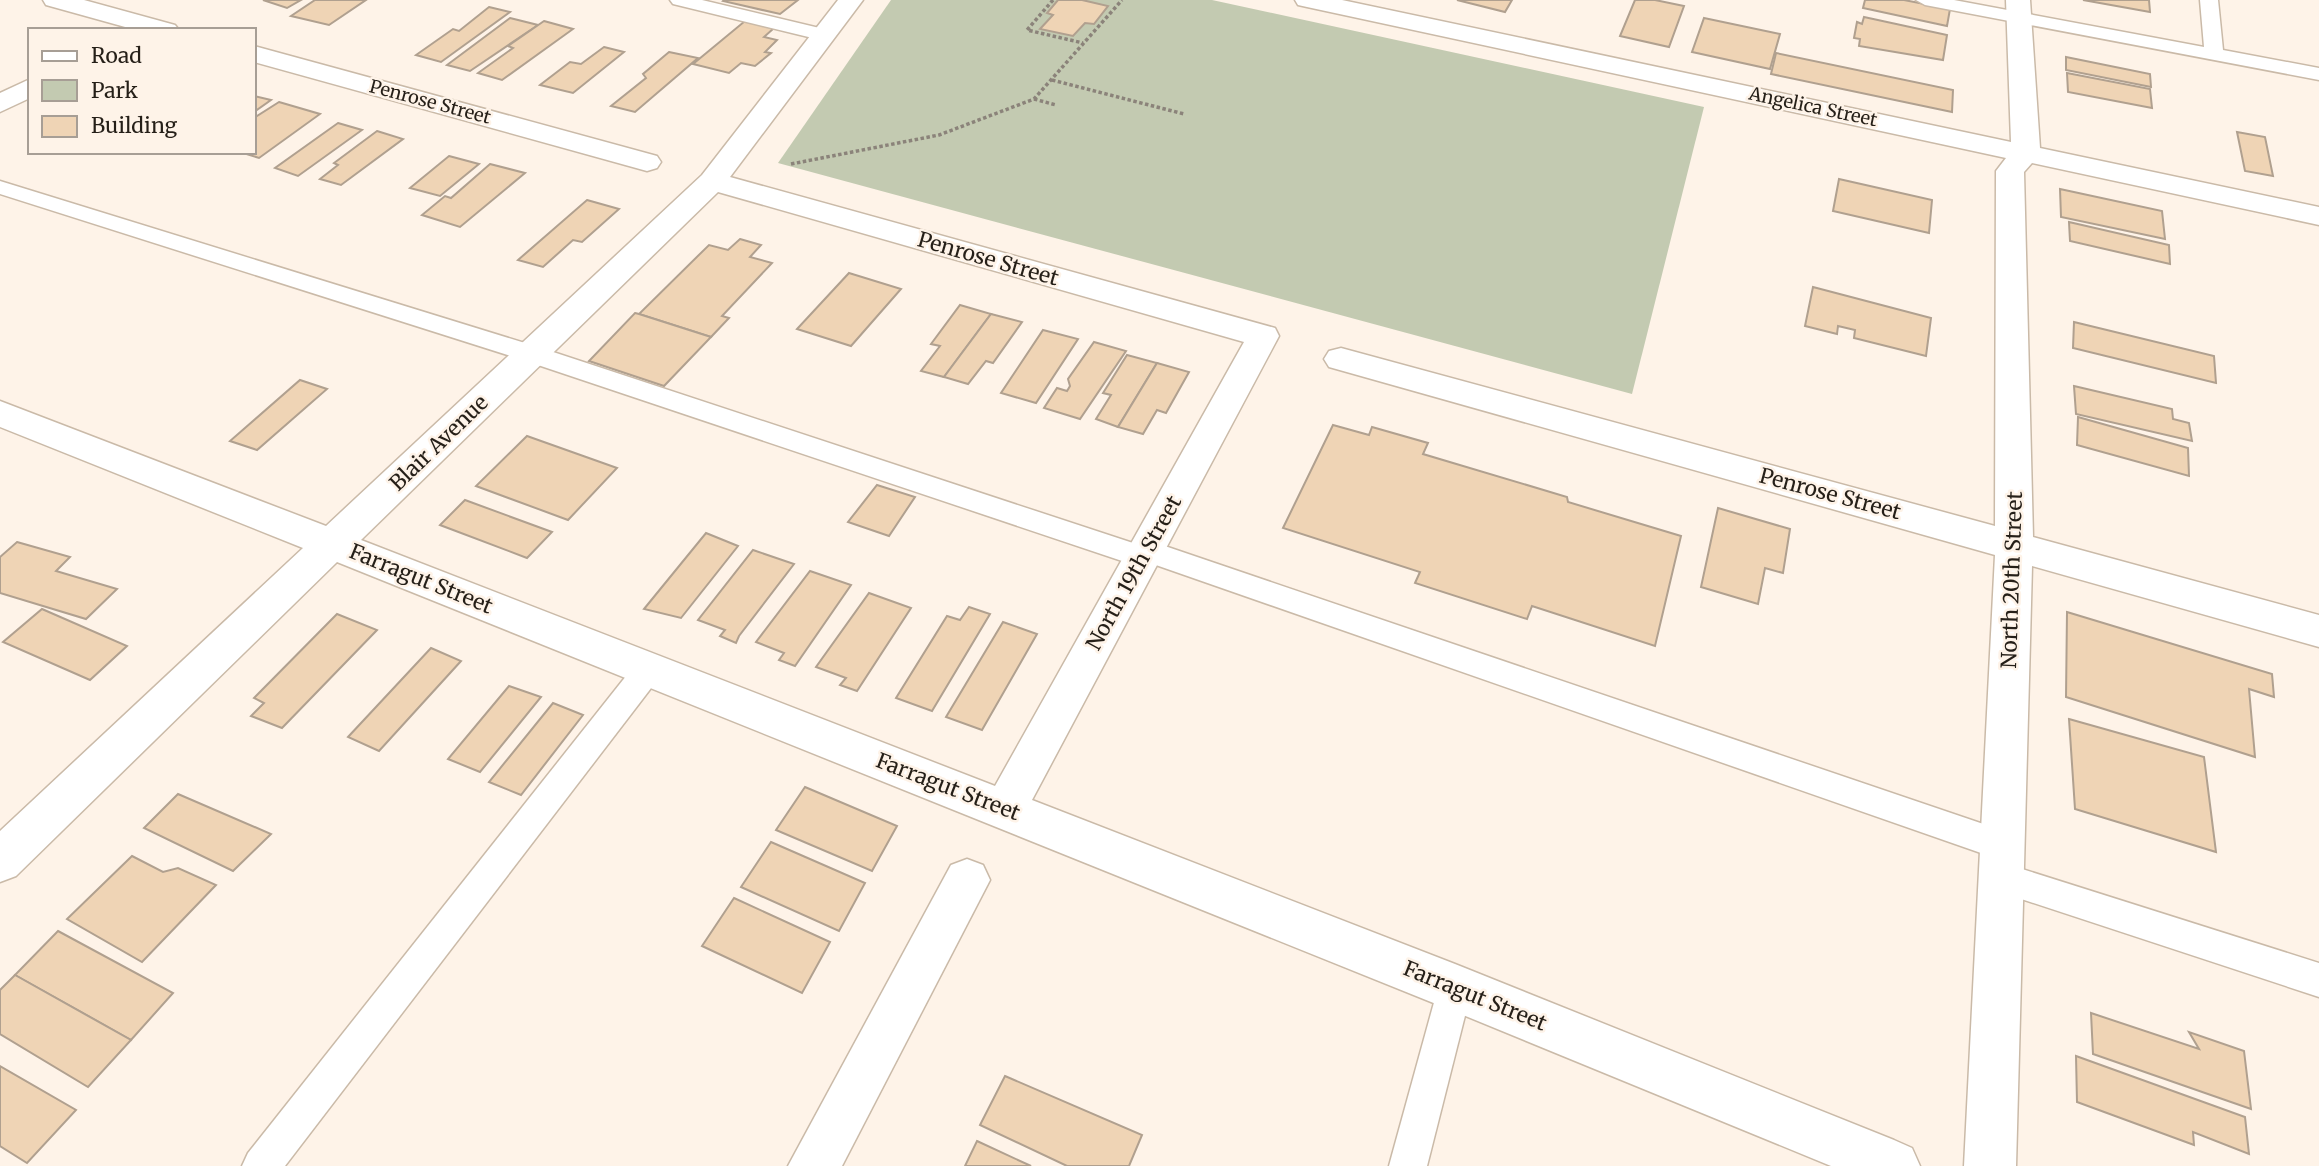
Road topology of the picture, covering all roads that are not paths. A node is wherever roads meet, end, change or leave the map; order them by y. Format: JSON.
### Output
{"nodes":[{"id":1,"x":55,"y":0,"type":"edge"},
{"id":2,"x":680,"y":0,"type":"edge"},
{"id":3,"x":851,"y":0,"type":"edge"},
{"id":4,"x":1307,"y":0,"type":"edge"},
{"id":5,"x":1925,"y":0,"type":"edge"},
{"id":6,"x":2208,"y":0,"type":"edge"},
{"id":7,"x":2019,"y":9,"type":"edge"},
{"id":8,"x":1408,"y":10,"type":"edge"},
{"id":9,"x":134,"y":26,"type":"edge"},
{"id":10,"x":825,"y":35,"type":"junction"},
{"id":11,"x":2214,"y":54,"type":"junction"},
{"id":12,"x":256,"y":55,"type":"edge"},
{"id":13,"x":2319,"y":74,"type":"edge"},
{"id":14,"x":28,"y":88,"type":"edge"},
{"id":15,"x":0,"y":104,"type":"edge"},
{"id":16,"x":2026,"y":152,"type":"junction"},
{"id":17,"x":647,"y":162,"type":"dead end"},
{"id":18,"x":712,"y":181,"type":"junction"},
{"id":19,"x":0,"y":187,"type":"edge"},
{"id":20,"x":2319,"y":216,"type":"edge"},
{"id":21,"x":1263,"y":336,"type":"joint"},
{"id":22,"x":532,"y":354,"type":"junction"},
{"id":23,"x":1341,"y":359,"type":"dead end"},
{"id":24,"x":0,"y":413,"type":"edge"},
{"id":25,"x":334,"y":544,"type":"junction"},
{"id":26,"x":2014,"y":545,"type":"junction"},
{"id":27,"x":1144,"y":554,"type":"junction"},
{"id":28,"x":2319,"y":631,"type":"edge"},
{"id":29,"x":648,"y":670,"type":"junction"},
{"id":30,"x":1005,"y":809,"type":"junction"},
{"id":31,"x":0,"y":861,"type":"edge"},
{"id":32,"x":2001,"y":861,"type":"junction"},
{"id":33,"x":967,"y":880,"type":"dead end"},
{"id":34,"x":2319,"y":981,"type":"edge"},
{"id":35,"x":1455,"y":988,"type":"junction"},
{"id":36,"x":261,"y":1166,"type":"edge"},
{"id":37,"x":814,"y":1166,"type":"edge"},
{"id":38,"x":1408,"y":1166,"type":"edge"},
{"id":39,"x":1894,"y":1166,"type":"edge"},
{"id":40,"x":1990,"y":1166,"type":"edge"}],
"edges":[{"from":1,"to":9,"type":"street"},
{"from":2,"to":10,"type":"lane"},
{"from":3,"to":10,"type":"street","name":"Blair Avenue"},
{"from":4,"to":8,"type":"street","name":"Angelica Street"},
{"from":5,"to":7,"type":"lane"},
{"from":6,"to":11,"type":"lane"},
{"from":7,"to":11,"type":"lane"},
{"from":7,"to":16,"type":"street"},
{"from":8,"to":16,"type":"street","name":"Angelica Street"},
{"from":10,"to":18,"type":"street","name":"Blair Avenue"},
{"from":11,"to":13,"type":"lane"},
{"from":12,"to":17,"type":"street","name":"Penrose Street"},
{"from":14,"to":15,"type":"street"},
{"from":16,"to":20,"type":"street","name":"Angelica Street"},
{"from":16,"to":26,"type":"street","name":"North 20th Street"},
{"from":18,"to":21,"type":"street","name":"Penrose Street"},
{"from":18,"to":22,"type":"street","name":"Blair Avenue"},
{"from":19,"to":22,"type":"lane"},
{"from":21,"to":27,"type":"street","name":"North 19th Street"},
{"from":22,"to":25,"type":"street","name":"Blair Avenue"},
{"from":22,"to":27,"type":"lane"},
{"from":23,"to":26,"type":"street","name":"Penrose Street"},
{"from":24,"to":25,"type":"street","name":"Farragut Street"},
{"from":25,"to":29,"type":"street","name":"Farragut Street"},
{"from":25,"to":31,"type":"street","name":"Blair Avenue"},
{"from":26,"to":28,"type":"street","name":"Penrose Street"},
{"from":26,"to":32,"type":"street","name":"North 20th Street"},
{"from":27,"to":30,"type":"street","name":"North 19th Street"},
{"from":27,"to":32,"type":"lane"},
{"from":29,"to":30,"type":"street","name":"Farragut Street"},
{"from":29,"to":36,"type":"lane"},
{"from":30,"to":35,"type":"street","name":"Farragut Street"},
{"from":32,"to":34,"type":"lane"},
{"from":32,"to":40,"type":"street","name":"North 20th Street"},
{"from":33,"to":37,"type":"street"},
{"from":35,"to":38,"type":"lane"},
{"from":35,"to":39,"type":"street","name":"Farragut Street"}]}
